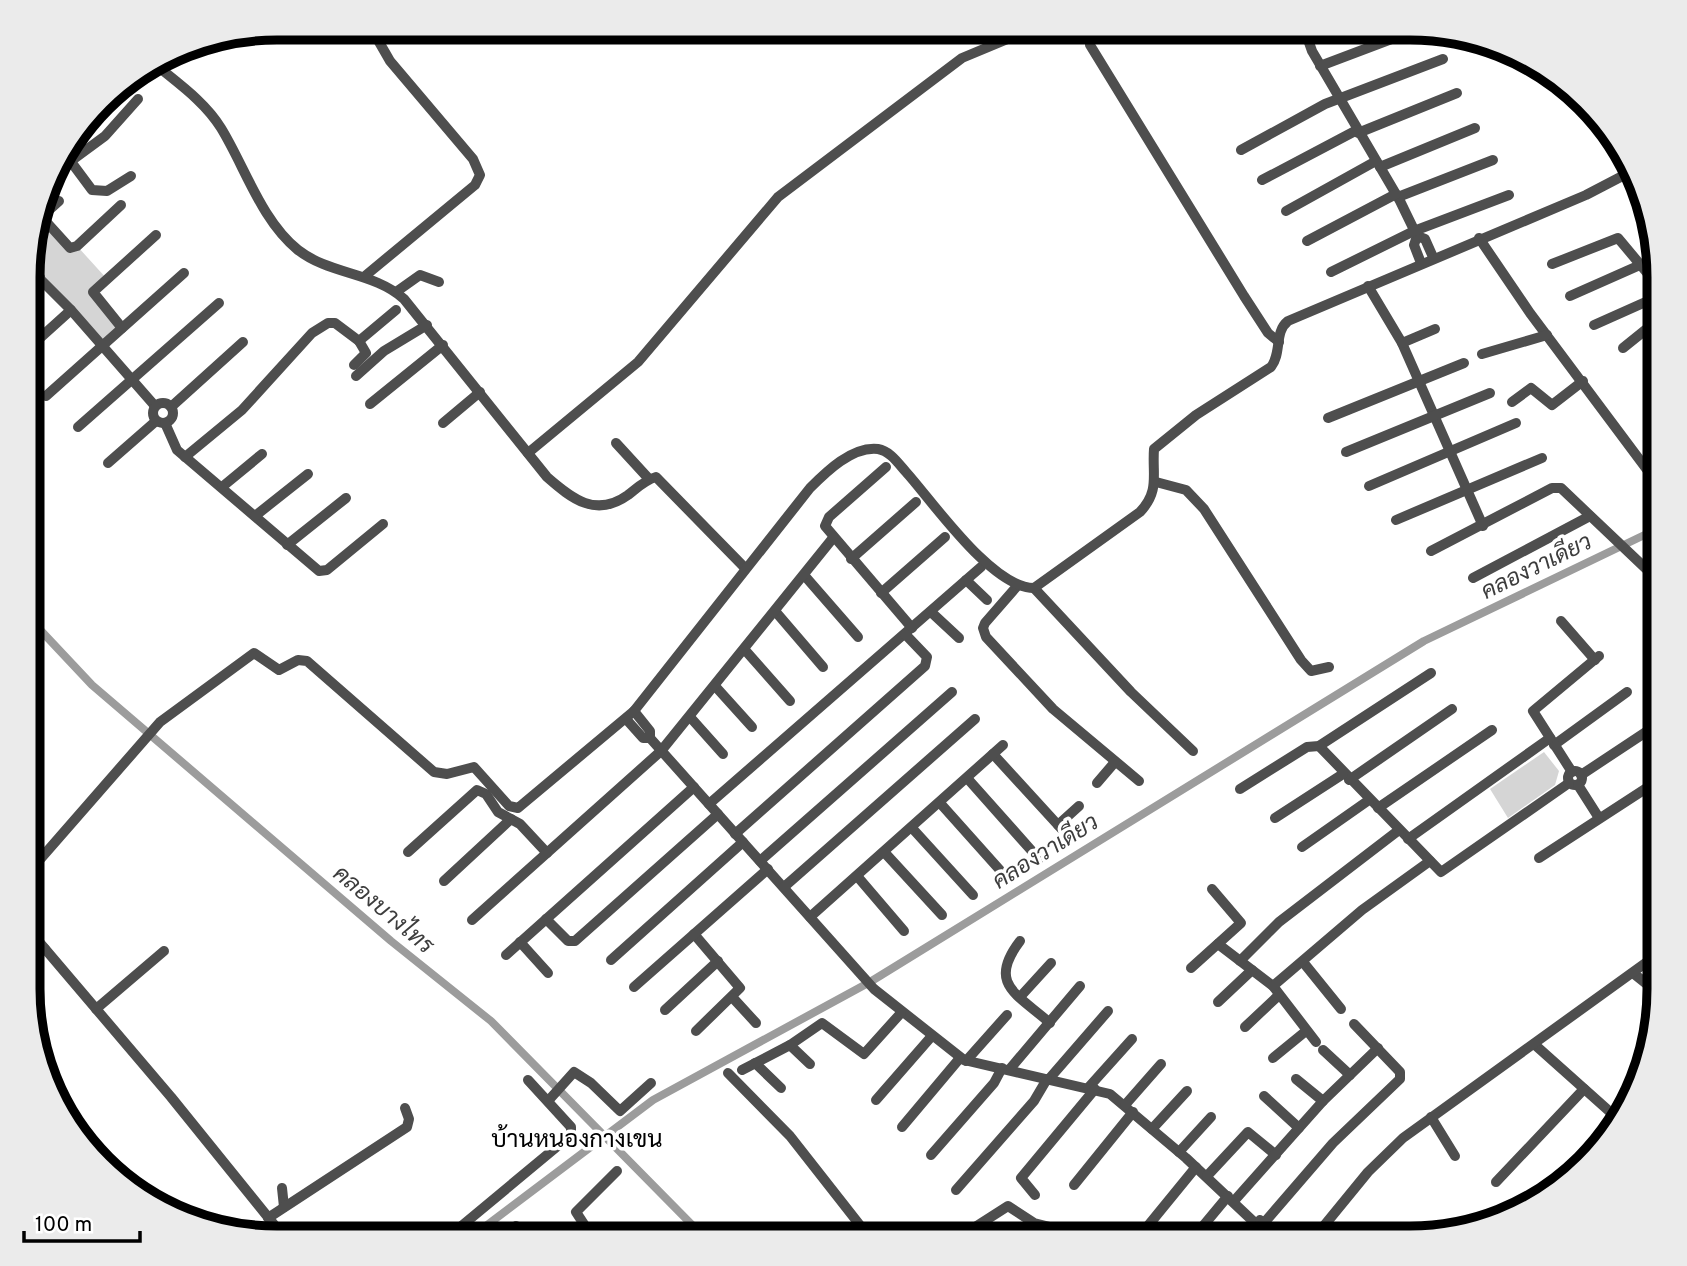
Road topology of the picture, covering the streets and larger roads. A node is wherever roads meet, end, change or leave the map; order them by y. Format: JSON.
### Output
{"nodes":[{"id":1,"x":378,"y":41,"type":"edge"},
{"id":2,"x":1003,"y":41,"type":"edge"},
{"id":3,"x":1309,"y":41,"type":"edge"},
{"id":4,"x":1386,"y":41,"type":"edge"},
{"id":5,"x":1090,"y":45,"type":"dead end"},
{"id":6,"x":1443,"y":58,"type":"dead end"},
{"id":7,"x":1320,"y":66,"type":"junction"},
{"id":8,"x":163,"y":70,"type":"edge"},
{"id":9,"x":1457,"y":93,"type":"dead end"},
{"id":10,"x":138,"y":99,"type":"dead end"},
{"id":11,"x":1339,"y":99,"type":"junction"},
{"id":12,"x":1475,"y":128,"type":"dead end"},
{"id":13,"x":1358,"y":132,"type":"junction"},
{"id":14,"x":1241,"y":150,"type":"dead end"},
{"id":15,"x":1493,"y":160,"type":"dead end"},
{"id":16,"x":71,"y":162,"type":"joint"},
{"id":17,"x":1378,"y":164,"type":"junction"},
{"id":18,"x":131,"y":176,"type":"dead end"},
{"id":19,"x":1624,"y":176,"type":"edge"},
{"id":20,"x":1262,"y":180,"type":"dead end"},
{"id":21,"x":1397,"y":195,"type":"junction"},
{"id":22,"x":1509,"y":195,"type":"dead end"},
{"id":23,"x":60,"y":201,"type":"dead end"},
{"id":24,"x":121,"y":205,"type":"dead end"},
{"id":25,"x":50,"y":209,"type":"edge"},
{"id":26,"x":1286,"y":211,"type":"dead end"},
{"id":27,"x":46,"y":224,"type":"edge"},
{"id":28,"x":1416,"y":234,"type":"junction"},
{"id":29,"x":156,"y":235,"type":"dead end"},
{"id":30,"x":1479,"y":238,"type":"junction"},
{"id":31,"x":1307,"y":241,"type":"dead end"},
{"id":32,"x":1433,"y":257,"type":"junction"},
{"id":33,"x":1422,"y":263,"type":"junction"},
{"id":34,"x":1552,"y":264,"type":"dead end"},
{"id":35,"x":1640,"y":265,"type":"junction"},
{"id":36,"x":1331,"y":272,"type":"dead end"},
{"id":37,"x":184,"y":273,"type":"dead end"},
{"id":38,"x":1647,"y":273,"type":"edge"},
{"id":39,"x":365,"y":276,"type":"junction"},
{"id":40,"x":40,"y":277,"type":"edge"},
{"id":41,"x":439,"y":282,"type":"dead end"},
{"id":42,"x":1368,"y":286,"type":"junction"},
{"id":43,"x":396,"y":292,"type":"junction"},
{"id":44,"x":1570,"y":296,"type":"dead end"},
{"id":45,"x":1647,"y":301,"type":"edge"},
{"id":46,"x":219,"y":303,"type":"dead end"},
{"id":47,"x":71,"y":310,"type":"junction"},
{"id":48,"x":396,"y":310,"type":"dead end"},
{"id":49,"x":427,"y":324,"type":"junction"},
{"id":50,"x":1594,"y":325,"type":"dead end"},
{"id":51,"x":122,"y":328,"type":"junction"},
{"id":52,"x":1435,"y":329,"type":"dead end"},
{"id":53,"x":1647,"y":329,"type":"edge"},
{"id":54,"x":1547,"y":335,"type":"junction"},
{"id":55,"x":40,"y":337,"type":"edge"},
{"id":56,"x":359,"y":341,"type":"junction"},
{"id":57,"x":243,"y":342,"type":"dead end"},
{"id":58,"x":1279,"y":342,"type":"junction"},
{"id":59,"x":1402,"y":343,"type":"junction"},
{"id":60,"x":102,"y":345,"type":"junction"},
{"id":61,"x":443,"y":345,"type":"junction"},
{"id":62,"x":1623,"y":348,"type":"dead end"},
{"id":63,"x":1482,"y":354,"type":"dead end"},
{"id":64,"x":1464,"y":363,"type":"dead end"},
{"id":65,"x":354,"y":365,"type":"dead end"},
{"id":66,"x":356,"y":376,"type":"dead end"},
{"id":67,"x":134,"y":379,"type":"junction"},
{"id":68,"x":1419,"y":381,"type":"junction"},
{"id":69,"x":1583,"y":381,"type":"junction"},
{"id":70,"x":480,"y":392,"type":"junction"},
{"id":71,"x":1490,"y":393,"type":"dead end"},
{"id":72,"x":46,"y":396,"type":"dead end"},
{"id":73,"x":1512,"y":402,"type":"dead end"},
{"id":74,"x":370,"y":404,"type":"dead end"},
{"id":75,"x":155,"y":406,"type":"junction"},
{"id":76,"x":171,"y":407,"type":"junction"},
{"id":77,"x":1434,"y":415,"type":"junction"},
{"id":78,"x":1328,"y":418,"type":"dead end"},
{"id":79,"x":161,"y":422,"type":"junction"},
{"id":80,"x":443,"y":422,"type":"dead end"},
{"id":81,"x":1516,"y":423,"type":"dead end"},
{"id":82,"x":78,"y":427,"type":"dead end"},
{"id":83,"x":616,"y":443,"type":"dead end"},
{"id":84,"x":1449,"y":451,"type":"junction"},
{"id":85,"x":1346,"y":452,"type":"dead end"},
{"id":86,"x":262,"y":454,"type":"dead end"},
{"id":87,"x":186,"y":457,"type":"junction"},
{"id":88,"x":531,"y":457,"type":"junction"},
{"id":89,"x":1542,"y":458,"type":"dead end"},
{"id":90,"x":108,"y":463,"type":"dead end"},
{"id":91,"x":886,"y":467,"type":"dead end"},
{"id":92,"x":1647,"y":469,"type":"edge"},
{"id":93,"x":308,"y":474,"type":"dead end"},
{"id":94,"x":649,"y":479,"type":"junction"},
{"id":95,"x":1156,"y":482,"type":"junction"},
{"id":96,"x":1369,"y":486,"type":"dead end"},
{"id":97,"x":222,"y":487,"type":"junction"},
{"id":98,"x":1467,"y":489,"type":"junction"},
{"id":99,"x":346,"y":498,"type":"dead end"},
{"id":100,"x":916,"y":502,"type":"dead end"},
{"id":101,"x":255,"y":516,"type":"junction"},
{"id":102,"x":1590,"y":516,"type":"junction"},
{"id":103,"x":1396,"y":520,"type":"dead end"},
{"id":104,"x":383,"y":524,"type":"dead end"},
{"id":105,"x":1483,"y":526,"type":"junction"},
{"id":106,"x":945,"y":537,"type":"dead end"},
{"id":107,"x":833,"y":538,"type":"junction"},
{"id":108,"x":287,"y":545,"type":"junction"},
{"id":109,"x":1431,"y":551,"type":"dead end"},
{"id":110,"x":851,"y":559,"type":"junction"},
{"id":111,"x":745,"y":568,"type":"junction"},
{"id":112,"x":981,"y":568,"type":"dead end"},
{"id":113,"x":1647,"y":569,"type":"edge"},
{"id":114,"x":804,"y":575,"type":"junction"},
{"id":115,"x":1473,"y":578,"type":"dead end"},
{"id":116,"x":966,"y":580,"type":"junction"},
{"id":117,"x":1018,"y":585,"type":"junction"},
{"id":118,"x":1034,"y":588,"type":"junction"},
{"id":119,"x":881,"y":593,"type":"junction"},
{"id":120,"x":987,"y":600,"type":"dead end"},
{"id":121,"x":775,"y":611,"type":"junction"},
{"id":122,"x":931,"y":611,"type":"junction"},
{"id":123,"x":1561,"y":621,"type":"dead end"},
{"id":124,"x":909,"y":631,"type":"junction"},
{"id":125,"x":858,"y":637,"type":"dead end"},
{"id":126,"x":959,"y":638,"type":"dead end"},
{"id":127,"x":745,"y":650,"type":"junction"},
{"id":128,"x":823,"y":667,"type":"dead end"},
{"id":129,"x":1329,"y":667,"type":"dead end"},
{"id":130,"x":1431,"y":673,"type":"dead end"},
{"id":131,"x":715,"y":686,"type":"junction"},
{"id":132,"x":951,"y":692,"type":"dead end"},
{"id":133,"x":1627,"y":692,"type":"dead end"},
{"id":134,"x":790,"y":701,"type":"dead end"},
{"id":135,"x":1452,"y":709,"type":"dead end"},
{"id":136,"x":630,"y":715,"type":"junction"},
{"id":137,"x":690,"y":717,"type":"junction"},
{"id":138,"x":975,"y":719,"type":"dead end"},
{"id":139,"x":752,"y":727,"type":"dead end"},
{"id":140,"x":1492,"y":730,"type":"dead end"},
{"id":141,"x":1646,"y":732,"type":"edge"},
{"id":142,"x":1552,"y":742,"type":"junction"},
{"id":143,"x":1003,"y":745,"type":"dead end"},
{"id":144,"x":1318,"y":746,"type":"junction"},
{"id":145,"x":661,"y":751,"type":"junction"},
{"id":146,"x":1193,"y":751,"type":"dead end"},
{"id":147,"x":723,"y":754,"type":"dead end"},
{"id":148,"x":993,"y":754,"type":"junction"},
{"id":149,"x":1115,"y":762,"type":"junction"},
{"id":150,"x":1346,"y":777,"type":"junction"},
{"id":151,"x":967,"y":778,"type":"junction"},
{"id":152,"x":1575,"y":779,"type":"junction"},
{"id":153,"x":1139,"y":781,"type":"dead end"},
{"id":154,"x":1097,"y":783,"type":"dead end"},
{"id":155,"x":694,"y":787,"type":"junction"},
{"id":156,"x":1646,"y":788,"type":"edge"},
{"id":157,"x":1240,"y":789,"type":"dead end"},
{"id":158,"x":1369,"y":800,"type":"junction"},
{"id":159,"x":940,"y":803,"type":"junction"},
{"id":160,"x":709,"y":804,"type":"junction"},
{"id":161,"x":1079,"y":806,"type":"dead end"},
{"id":162,"x":1378,"y":808,"type":"junction"},
{"id":163,"x":718,"y":814,"type":"junction"},
{"id":164,"x":1275,"y":818,"type":"dead end"},
{"id":165,"x":1599,"y":818,"type":"junction"},
{"id":166,"x":511,"y":819,"type":"junction"},
{"id":167,"x":1058,"y":825,"type":"junction"},
{"id":168,"x":912,"y":828,"type":"junction"},
{"id":169,"x":1399,"y":830,"type":"junction"},
{"id":170,"x":1068,"y":836,"type":"dead end"},
{"id":171,"x":739,"y":838,"type":"junction"},
{"id":172,"x":1408,"y":839,"type":"junction"},
{"id":173,"x":1302,"y":847,"type":"dead end"},
{"id":174,"x":408,"y":852,"type":"dead end"},
{"id":175,"x":547,"y":853,"type":"junction"},
{"id":176,"x":885,"y":853,"type":"junction"},
{"id":177,"x":1539,"y":858,"type":"dead end"},
{"id":178,"x":41,"y":859,"type":"edge"},
{"id":179,"x":1039,"y":859,"type":"dead end"},
{"id":180,"x":1430,"y":861,"type":"junction"},
{"id":181,"x":764,"y":865,"type":"junction"},
{"id":182,"x":858,"y":876,"type":"junction"},
{"id":183,"x":1007,"y":878,"type":"dead end"},
{"id":184,"x":443,"y":881,"type":"dead end"},
{"id":185,"x":784,"y":887,"type":"junction"},
{"id":186,"x":1212,"y":889,"type":"dead end"},
{"id":187,"x":973,"y":895,"type":"dead end"},
{"id":188,"x":942,"y":915,"type":"dead end"},
{"id":189,"x":810,"y":917,"type":"junction"},
{"id":190,"x":546,"y":919,"type":"junction"},
{"id":191,"x":472,"y":920,"type":"dead end"},
{"id":192,"x":904,"y":931,"type":"dead end"},
{"id":193,"x":694,"y":934,"type":"junction"},
{"id":194,"x":1020,"y":941,"type":"dead end"},
{"id":195,"x":41,"y":943,"type":"edge"},
{"id":196,"x":520,"y":943,"type":"junction"},
{"id":197,"x":1218,"y":944,"type":"junction"},
{"id":198,"x":45,"y":948,"type":"junction"},
{"id":199,"x":41,"y":951,"type":"edge"},
{"id":200,"x":164,"y":951,"type":"dead end"},
{"id":201,"x":506,"y":955,"type":"dead end"},
{"id":202,"x":611,"y":960,"type":"dead end"},
{"id":203,"x":718,"y":961,"type":"junction"},
{"id":204,"x":1240,"y":961,"type":"junction"},
{"id":205,"x":1303,"y":962,"type":"junction"},
{"id":206,"x":1051,"y":963,"type":"dead end"},
{"id":207,"x":1646,"y":963,"type":"edge"},
{"id":208,"x":1191,"y":968,"type":"dead end"},
{"id":209,"x":1252,"y":970,"type":"junction"},
{"id":210,"x":1633,"y":972,"type":"junction"},
{"id":211,"x":548,"y":973,"type":"dead end"},
{"id":212,"x":1646,"y":983,"type":"edge"},
{"id":213,"x":1080,"y":986,"type":"dead end"},
{"id":214,"x":634,"y":987,"type":"dead end"},
{"id":215,"x":1276,"y":991,"type":"junction"},
{"id":216,"x":1020,"y":997,"type":"junction"},
{"id":217,"x":733,"y":998,"type":"junction"},
{"id":218,"x":1218,"y":1002,"type":"dead end"},
{"id":219,"x":96,"y":1009,"type":"junction"},
{"id":220,"x":1341,"y":1009,"type":"dead end"},
{"id":221,"x":665,"y":1010,"type":"dead end"},
{"id":222,"x":1108,"y":1011,"type":"dead end"},
{"id":223,"x":901,"y":1013,"type":"junction"},
{"id":224,"x":1007,"y":1014,"type":"dead end"},
{"id":225,"x":756,"y":1023,"type":"dead end"},
{"id":226,"x":1050,"y":1023,"type":"junction"},
{"id":227,"x":1354,"y":1024,"type":"dead end"},
{"id":228,"x":1245,"y":1027,"type":"dead end"},
{"id":229,"x":696,"y":1031,"type":"dead end"},
{"id":230,"x":1307,"y":1031,"type":"junction"},
{"id":231,"x":931,"y":1037,"type":"junction"},
{"id":232,"x":1132,"y":1039,"type":"dead end"},
{"id":233,"x":1534,"y":1044,"type":"junction"},
{"id":234,"x":790,"y":1045,"type":"junction"},
{"id":235,"x":1378,"y":1048,"type":"junction"},
{"id":236,"x":1273,"y":1058,"type":"dead end"},
{"id":237,"x":963,"y":1060,"type":"junction"},
{"id":238,"x":755,"y":1063,"type":"junction"},
{"id":239,"x":1161,"y":1064,"type":"dead end"},
{"id":240,"x":810,"y":1065,"type":"dead end"},
{"id":241,"x":1006,"y":1069,"type":"junction"},
{"id":242,"x":742,"y":1070,"type":"dead end"},
{"id":243,"x":728,"y":1073,"type":"dead end"},
{"id":244,"x":1350,"y":1075,"type":"junction"},
{"id":245,"x":1048,"y":1079,"type":"junction"},
{"id":246,"x":1296,"y":1079,"type":"dead end"},
{"id":247,"x":528,"y":1080,"type":"dead end"},
{"id":248,"x":652,"y":1083,"type":"dead end"},
{"id":249,"x":781,"y":1088,"type":"dead end"},
{"id":250,"x":1091,"y":1089,"type":"junction"},
{"id":251,"x":1584,"y":1089,"type":"junction"},
{"id":252,"x":1186,"y":1091,"type":"dead end"},
{"id":253,"x":1264,"y":1096,"type":"dead end"},
{"id":254,"x":550,"y":1098,"type":"junction"},
{"id":255,"x":876,"y":1100,"type":"dead end"},
{"id":256,"x":1323,"y":1101,"type":"junction"},
{"id":257,"x":1125,"y":1105,"type":"junction"},
{"id":258,"x":405,"y":1108,"type":"dead end"},
{"id":259,"x":1133,"y":1112,"type":"junction"},
{"id":260,"x":1611,"y":1113,"type":"edge"},
{"id":261,"x":1212,"y":1116,"type":"dead end"},
{"id":262,"x":1432,"y":1117,"type":"junction"},
{"id":263,"x":902,"y":1127,"type":"dead end"},
{"id":264,"x":1299,"y":1128,"type":"junction"},
{"id":265,"x":1152,"y":1129,"type":"junction"},
{"id":266,"x":1179,"y":1152,"type":"junction"},
{"id":267,"x":1276,"y":1154,"type":"junction"},
{"id":268,"x":931,"y":1155,"type":"dead end"},
{"id":269,"x":1455,"y":1156,"type":"dead end"},
{"id":270,"x":1196,"y":1167,"type":"junction"},
{"id":271,"x":617,"y":1171,"type":"dead end"},
{"id":272,"x":1207,"y":1176,"type":"junction"},
{"id":273,"x":1496,"y":1182,"type":"dead end"},
{"id":274,"x":1074,"y":1185,"type":"dead end"},
{"id":275,"x":282,"y":1188,"type":"dead end"},
{"id":276,"x":956,"y":1189,"type":"dead end"},
{"id":277,"x":1035,"y":1195,"type":"dead end"},
{"id":278,"x":1231,"y":1198,"type":"junction"},
{"id":279,"x":284,"y":1207,"type":"junction"},
{"id":280,"x":268,"y":1218,"type":"junction"},
{"id":281,"x":1262,"y":1224,"type":"junction"},
{"id":282,"x":274,"y":1225,"type":"edge"},
{"id":283,"x":462,"y":1225,"type":"edge"},
{"id":284,"x":585,"y":1225,"type":"edge"},
{"id":285,"x":860,"y":1226,"type":"edge"},
{"id":286,"x":977,"y":1226,"type":"edge"},
{"id":287,"x":1045,"y":1226,"type":"edge"},
{"id":288,"x":1148,"y":1226,"type":"edge"},
{"id":289,"x":1205,"y":1226,"type":"edge"},
{"id":290,"x":1265,"y":1226,"type":"edge"},
{"id":291,"x":1324,"y":1226,"type":"edge"}],
"edges":[{"from":1,"to":39,"type":"street"},
{"from":2,"to":88,"type":"street"},
{"from":3,"to":7,"type":"street"},
{"from":4,"to":7,"type":"street"},
{"from":5,"to":58,"type":"street"},
{"from":6,"to":11,"type":"street"},
{"from":7,"to":11,"type":"street"},
{"from":8,"to":39,"type":"street"},
{"from":9,"to":13,"type":"street"},
{"from":10,"to":16,"type":"street"},
{"from":11,"to":13,"type":"street"},
{"from":11,"to":14,"type":"street"},
{"from":12,"to":17,"type":"street"},
{"from":13,"to":17,"type":"street"},
{"from":13,"to":20,"type":"street"},
{"from":15,"to":21,"type":"street"},
{"from":16,"to":18,"type":"street"},
{"from":17,"to":21,"type":"street"},
{"from":17,"to":26,"type":"street"},
{"from":19,"to":30,"type":"street"},
{"from":21,"to":28,"type":"street"},
{"from":21,"to":31,"type":"street"},
{"from":22,"to":28,"type":"street"},
{"from":23,"to":25,"type":"street"},
{"from":24,"to":27,"type":"street"},
{"from":28,"to":32,"type":"street"},
{"from":28,"to":33,"type":"street"},
{"from":28,"to":36,"type":"street"},
{"from":29,"to":51,"type":"street"},
{"from":30,"to":32,"type":"street"},
{"from":30,"to":54,"type":"street"},
{"from":32,"to":33,"type":"street"},
{"from":33,"to":42,"type":"street"},
{"from":34,"to":35,"type":"street"},
{"from":35,"to":38,"type":"street"},
{"from":35,"to":44,"type":"street"},
{"from":37,"to":51,"type":"street"},
{"from":39,"to":43,"type":"street"},
{"from":40,"to":47,"type":"street"},
{"from":41,"to":43,"type":"street"},
{"from":42,"to":58,"type":"street"},
{"from":42,"to":59,"type":"street"},
{"from":43,"to":49,"type":"street"},
{"from":45,"to":50,"type":"street"},
{"from":46,"to":67,"type":"street"},
{"from":47,"to":55,"type":"street"},
{"from":47,"to":60,"type":"street"},
{"from":48,"to":56,"type":"street"},
{"from":49,"to":61,"type":"street"},
{"from":49,"to":66,"type":"street"},
{"from":51,"to":60,"type":"street"},
{"from":52,"to":59,"type":"street"},
{"from":53,"to":62,"type":"street"},
{"from":54,"to":63,"type":"street"},
{"from":54,"to":69,"type":"street"},
{"from":56,"to":65,"type":"street"},
{"from":56,"to":87,"type":"street"},
{"from":57,"to":76,"type":"street"},
{"from":58,"to":95,"type":"street"},
{"from":59,"to":68,"type":"street"},
{"from":60,"to":67,"type":"street"},
{"from":60,"to":72,"type":"street"},
{"from":61,"to":70,"type":"street"},
{"from":61,"to":74,"type":"street"},
{"from":64,"to":68,"type":"street"},
{"from":67,"to":75,"type":"street"},
{"from":67,"to":82,"type":"street"},
{"from":68,"to":77,"type":"street"},
{"from":68,"to":78,"type":"street"},
{"from":69,"to":73,"type":"street"},
{"from":69,"to":92,"type":"street"},
{"from":70,"to":80,"type":"street"},
{"from":70,"to":88,"type":"street"},
{"from":71,"to":77,"type":"street"},
{"from":75,"to":76,"type":"street"},
{"from":75,"to":79,"type":"street"},
{"from":76,"to":79,"type":"street"},
{"from":77,"to":84,"type":"street"},
{"from":77,"to":85,"type":"street"},
{"from":79,"to":87,"type":"street"},
{"from":79,"to":90,"type":"street"},
{"from":81,"to":84,"type":"street"},
{"from":83,"to":94,"type":"street"},
{"from":84,"to":96,"type":"street"},
{"from":84,"to":98,"type":"street"},
{"from":86,"to":97,"type":"street"},
{"from":87,"to":97,"type":"street"},
{"from":88,"to":94,"type":"street"},
{"from":89,"to":98,"type":"street"},
{"from":91,"to":107,"type":"street"},
{"from":93,"to":101,"type":"street"},
{"from":94,"to":111,"type":"street"},
{"from":95,"to":118,"type":"street"},
{"from":95,"to":129,"type":"street"},
{"from":97,"to":101,"type":"street"},
{"from":98,"to":103,"type":"street"},
{"from":98,"to":105,"type":"street"},
{"from":99,"to":108,"type":"street"},
{"from":100,"to":110,"type":"street"},
{"from":101,"to":108,"type":"street"},
{"from":102,"to":105,"type":"street"},
{"from":102,"to":113,"type":"street"},
{"from":102,"to":115,"type":"street"},
{"from":104,"to":108,"type":"street"},
{"from":105,"to":109,"type":"street"},
{"from":106,"to":119,"type":"street"},
{"from":107,"to":110,"type":"street"},
{"from":107,"to":114,"type":"street"},
{"from":110,"to":119,"type":"street"},
{"from":111,"to":117,"type":"street"},
{"from":111,"to":136,"type":"street"},
{"from":112,"to":116,"type":"street"},
{"from":114,"to":121,"type":"street"},
{"from":114,"to":125,"type":"street"},
{"from":116,"to":120,"type":"street"},
{"from":116,"to":122,"type":"street"},
{"from":117,"to":118,"type":"street"},
{"from":117,"to":149,"type":"street"},
{"from":118,"to":146,"type":"street"},
{"from":119,"to":124,"type":"street"},
{"from":121,"to":127,"type":"street"},
{"from":121,"to":128,"type":"street"},
{"from":122,"to":124,"type":"street"},
{"from":122,"to":126,"type":"street"},
{"from":123,"to":142,"type":"street"},
{"from":124,"to":160,"type":"street"},
{"from":124,"to":171,"type":"street"},
{"from":127,"to":131,"type":"street"},
{"from":127,"to":134,"type":"street"},
{"from":130,"to":144,"type":"street"},
{"from":131,"to":137,"type":"street"},
{"from":131,"to":139,"type":"street"},
{"from":132,"to":181,"type":"street"},
{"from":133,"to":142,"type":"street"},
{"from":135,"to":150,"type":"street"},
{"from":136,"to":145,"type":"street"},
{"from":136,"to":178,"type":"street"},
{"from":137,"to":145,"type":"street"},
{"from":137,"to":147,"type":"street"},
{"from":138,"to":185,"type":"street"},
{"from":140,"to":162,"type":"street"},
{"from":141,"to":152,"type":"street"},
{"from":142,"to":152,"type":"street"},
{"from":142,"to":172,"type":"street"},
{"from":143,"to":148,"type":"street"},
{"from":144,"to":150,"type":"street"},
{"from":144,"to":157,"type":"street"},
{"from":145,"to":155,"type":"street"},
{"from":145,"to":175,"type":"street"},
{"from":148,"to":151,"type":"street"},
{"from":148,"to":167,"type":"street"},
{"from":149,"to":153,"type":"street"},
{"from":149,"to":154,"type":"street"},
{"from":150,"to":158,"type":"street"},
{"from":150,"to":164,"type":"street"},
{"from":151,"to":159,"type":"street"},
{"from":151,"to":179,"type":"street"},
{"from":152,"to":165,"type":"street"},
{"from":152,"to":180,"type":"street"},
{"from":155,"to":160,"type":"street"},
{"from":155,"to":190,"type":"street"},
{"from":156,"to":165,"type":"street"},
{"from":158,"to":162,"type":"street"},
{"from":158,"to":173,"type":"street"},
{"from":159,"to":168,"type":"street"},
{"from":159,"to":183,"type":"street"},
{"from":160,"to":163,"type":"street"},
{"from":161,"to":167,"type":"street"},
{"from":162,"to":169,"type":"street"},
{"from":163,"to":171,"type":"street"},
{"from":163,"to":190,"type":"street"},
{"from":165,"to":177,"type":"street"},
{"from":166,"to":174,"type":"street"},
{"from":166,"to":175,"type":"street"},
{"from":166,"to":184,"type":"street"},
{"from":167,"to":170,"type":"street"},
{"from":168,"to":176,"type":"street"},
{"from":168,"to":187,"type":"street"},
{"from":169,"to":172,"type":"street"},
{"from":169,"to":204,"type":"street"},
{"from":171,"to":181,"type":"street"},
{"from":171,"to":202,"type":"street"},
{"from":172,"to":180,"type":"street"},
{"from":175,"to":191,"type":"street"},
{"from":176,"to":182,"type":"street"},
{"from":176,"to":188,"type":"street"},
{"from":180,"to":205,"type":"street"},
{"from":181,"to":185,"type":"street"},
{"from":181,"to":193,"type":"street"},
{"from":182,"to":189,"type":"street"},
{"from":182,"to":192,"type":"street"},
{"from":185,"to":189,"type":"street"},
{"from":186,"to":197,"type":"street"},
{"from":189,"to":223,"type":"street"},
{"from":190,"to":196,"type":"street"},
{"from":193,"to":203,"type":"street"},
{"from":193,"to":214,"type":"street"},
{"from":194,"to":216,"type":"street"},
{"from":195,"to":198,"type":"street"},
{"from":196,"to":201,"type":"street"},
{"from":196,"to":211,"type":"street"},
{"from":197,"to":204,"type":"street"},
{"from":197,"to":208,"type":"street"},
{"from":198,"to":199,"type":"street"},
{"from":198,"to":219,"type":"street"},
{"from":200,"to":219,"type":"street"},
{"from":203,"to":217,"type":"street"},
{"from":203,"to":221,"type":"street"},
{"from":204,"to":209,"type":"street"},
{"from":205,"to":215,"type":"street"},
{"from":205,"to":220,"type":"street"},
{"from":206,"to":216,"type":"street"},
{"from":207,"to":210,"type":"street"},
{"from":209,"to":215,"type":"street"},
{"from":209,"to":218,"type":"street"},
{"from":210,"to":212,"type":"street"},
{"from":210,"to":233,"type":"street"},
{"from":213,"to":226,"type":"street"},
{"from":215,"to":228,"type":"street"},
{"from":215,"to":230,"type":"street"},
{"from":216,"to":226,"type":"street"},
{"from":217,"to":225,"type":"street"},
{"from":217,"to":229,"type":"street"},
{"from":219,"to":280,"type":"street"},
{"from":222,"to":245,"type":"street"},
{"from":223,"to":231,"type":"street"},
{"from":223,"to":234,"type":"street"},
{"from":224,"to":237,"type":"street"},
{"from":226,"to":241,"type":"street"},
{"from":227,"to":235,"type":"street"},
{"from":230,"to":236,"type":"street"},
{"from":230,"to":244,"type":"street"},
{"from":231,"to":237,"type":"street"},
{"from":231,"to":255,"type":"street"},
{"from":232,"to":250,"type":"street"},
{"from":233,"to":251,"type":"street"},
{"from":233,"to":262,"type":"street"},
{"from":234,"to":238,"type":"street"},
{"from":234,"to":240,"type":"street"},
{"from":235,"to":244,"type":"street"},
{"from":235,"to":281,"type":"street"},
{"from":237,"to":241,"type":"street"},
{"from":237,"to":263,"type":"street"},
{"from":238,"to":242,"type":"street"},
{"from":238,"to":249,"type":"street"},
{"from":239,"to":257,"type":"street"},
{"from":241,"to":245,"type":"street"},
{"from":241,"to":268,"type":"street"},
{"from":243,"to":285,"type":"street"},
{"from":244,"to":256,"type":"street"},
{"from":245,"to":250,"type":"street"},
{"from":245,"to":276,"type":"street"},
{"from":246,"to":256,"type":"street"},
{"from":247,"to":254,"type":"street"},
{"from":248,"to":254,"type":"street"},
{"from":250,"to":257,"type":"street"},
{"from":250,"to":277,"type":"street"},
{"from":251,"to":260,"type":"street"},
{"from":251,"to":273,"type":"street"},
{"from":252,"to":265,"type":"street"},
{"from":253,"to":264,"type":"street"},
{"from":254,"to":283,"type":"street"},
{"from":256,"to":264,"type":"street"},
{"from":257,"to":259,"type":"street"},
{"from":258,"to":279,"type":"street"},
{"from":259,"to":265,"type":"street"},
{"from":259,"to":274,"type":"street"},
{"from":261,"to":266,"type":"street"},
{"from":262,"to":269,"type":"street"},
{"from":262,"to":291,"type":"street"},
{"from":264,"to":267,"type":"street"},
{"from":265,"to":266,"type":"street"},
{"from":266,"to":270,"type":"street"},
{"from":267,"to":272,"type":"street"},
{"from":267,"to":278,"type":"street"},
{"from":270,"to":272,"type":"street"},
{"from":270,"to":288,"type":"street"},
{"from":271,"to":284,"type":"street"},
{"from":272,"to":278,"type":"street"},
{"from":275,"to":279,"type":"street"},
{"from":278,"to":281,"type":"street"},
{"from":278,"to":289,"type":"street"},
{"from":279,"to":280,"type":"street"},
{"from":280,"to":282,"type":"street"},
{"from":281,"to":290,"type":"street"},
{"from":286,"to":287,"type":"street"}]}
